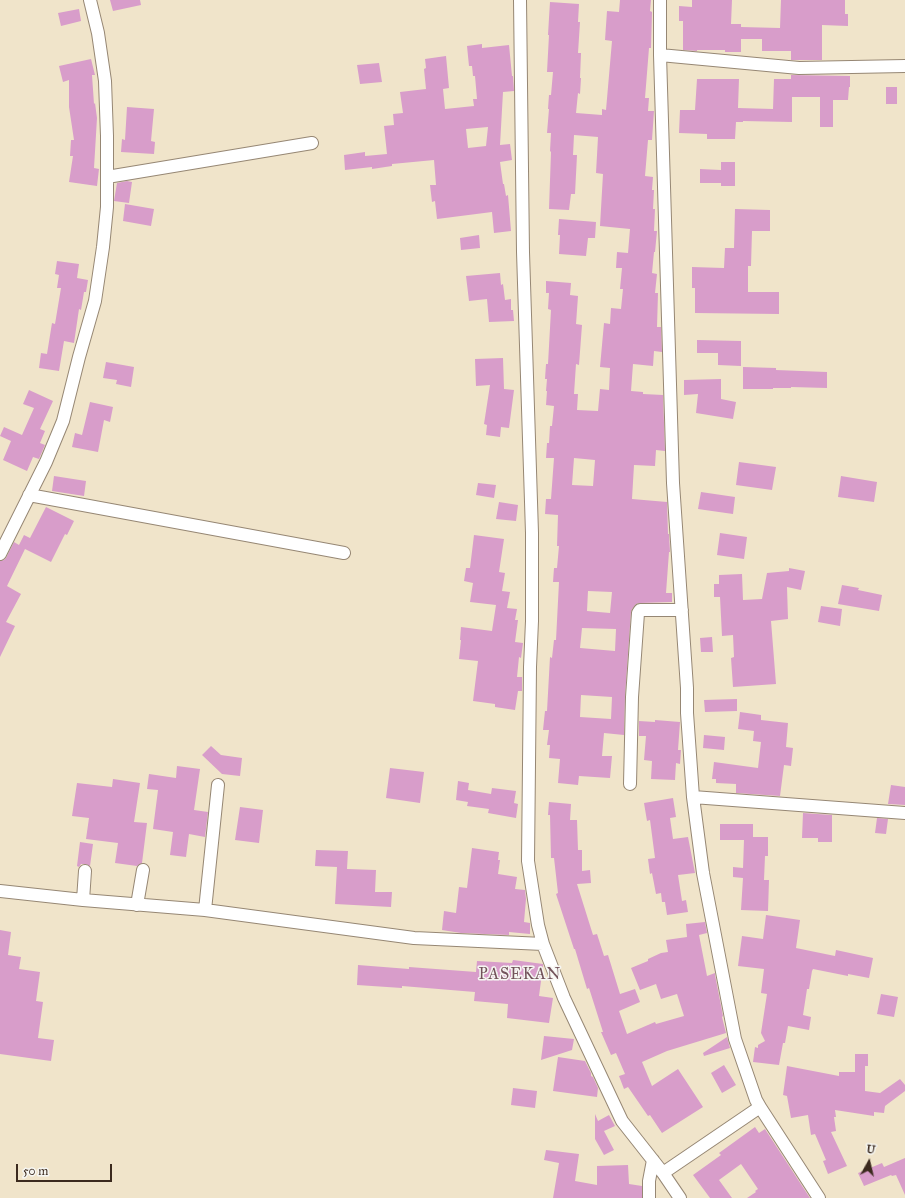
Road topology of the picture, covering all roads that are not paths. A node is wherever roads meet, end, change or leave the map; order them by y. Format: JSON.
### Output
{"nodes":[{"id":1,"x":90,"y":0,"type":"edge"},
{"id":2,"x":520,"y":0,"type":"edge"},
{"id":3,"x":660,"y":0,"type":"edge"},
{"id":4,"x":660,"y":55,"type":"junction"},
{"id":5,"x":905,"y":66,"type":"edge"},
{"id":6,"x":312,"y":143,"type":"dead end"},
{"id":7,"x":107,"y":177,"type":"junction"},
{"id":8,"x":29,"y":496,"type":"junction"},
{"id":9,"x":344,"y":553,"type":"dead end"},
{"id":10,"x":0,"y":554,"type":"edge"},
{"id":11,"x":682,"y":610,"type":"junction"},
{"id":12,"x":630,"y":784,"type":"dead end"},
{"id":13,"x":218,"y":785,"type":"dead end"},
{"id":14,"x":693,"y":797,"type":"junction"},
{"id":15,"x":905,"y":813,"type":"edge"},
{"id":16,"x":143,"y":870,"type":"dead end"},
{"id":17,"x":85,"y":871,"type":"dead end"},
{"id":18,"x":0,"y":891,"type":"edge"},
{"id":19,"x":83,"y":900,"type":"junction"},
{"id":20,"x":137,"y":905,"type":"junction"},
{"id":21,"x":205,"y":910,"type":"junction"},
{"id":22,"x":542,"y":944,"type":"junction"},
{"id":23,"x":760,"y":1107,"type":"junction"},
{"id":24,"x":654,"y":1160,"type":"junction"},
{"id":25,"x":663,"y":1173,"type":"junction"},
{"id":26,"x":649,"y":1198,"type":"edge"},
{"id":27,"x":680,"y":1198,"type":"edge"},
{"id":28,"x":819,"y":1198,"type":"edge"}],
"edges":[{"from":1,"to":7,"type":"street"},
{"from":2,"to":22,"type":"street"},
{"from":3,"to":4,"type":"street"},
{"from":4,"to":5,"type":"street"},
{"from":4,"to":11,"type":"street"},
{"from":6,"to":7,"type":"street"},
{"from":7,"to":8,"type":"street"},
{"from":8,"to":9,"type":"street"},
{"from":8,"to":10,"type":"street"},
{"from":11,"to":12,"type":"street"},
{"from":11,"to":14,"type":"street"},
{"from":13,"to":21,"type":"street"},
{"from":14,"to":15,"type":"street"},
{"from":14,"to":23,"type":"street"},
{"from":16,"to":20,"type":"street"},
{"from":17,"to":19,"type":"street"},
{"from":18,"to":19,"type":"street"},
{"from":19,"to":20,"type":"street"},
{"from":20,"to":21,"type":"street"},
{"from":21,"to":22,"type":"street"},
{"from":22,"to":24,"type":"street"},
{"from":23,"to":25,"type":"street"},
{"from":23,"to":28,"type":"street"},
{"from":24,"to":25,"type":"street"},
{"from":24,"to":26,"type":"street"},
{"from":25,"to":27,"type":"street"}]}
